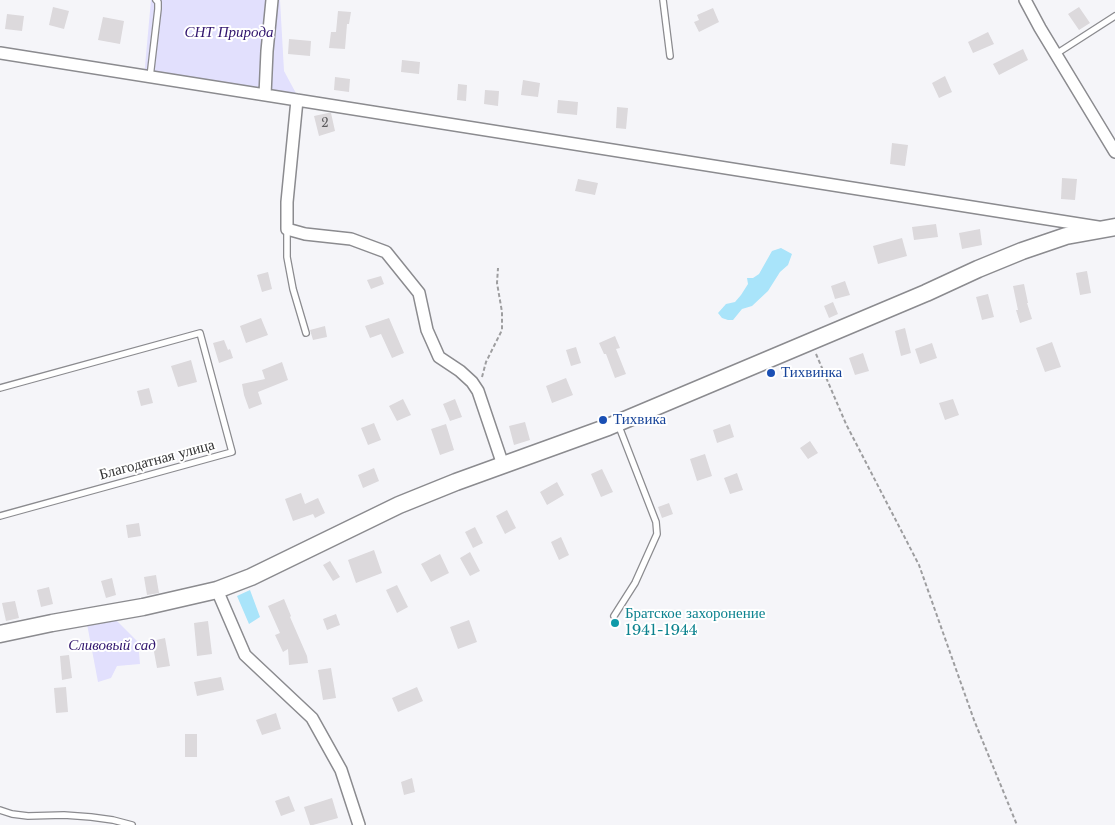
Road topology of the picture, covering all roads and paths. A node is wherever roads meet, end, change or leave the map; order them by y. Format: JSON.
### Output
{"nodes":[{"id":1,"x":156,"y":0,"type":"edge"},
{"id":2,"x":272,"y":0,"type":"edge"},
{"id":3,"x":663,"y":0,"type":"edge"},
{"id":4,"x":1025,"y":0,"type":"edge"},
{"id":5,"x":1115,"y":16,"type":"edge"},
{"id":6,"x":0,"y":53,"type":"edge"},
{"id":7,"x":1056,"y":54,"type":"junction"},
{"id":8,"x":670,"y":56,"type":"dead end"},
{"id":9,"x":150,"y":77,"type":"junction"},
{"id":10,"x":265,"y":95,"type":"junction"},
{"id":11,"x":298,"y":100,"type":"junction"},
{"id":12,"x":1115,"y":152,"type":"edge"},
{"id":13,"x":1111,"y":227,"type":"edge"},
{"id":14,"x":287,"y":229,"type":"junction"},
{"id":15,"x":498,"y":268,"type":"dead end"},
{"id":16,"x":306,"y":333,"type":"dead end"},
{"id":17,"x":811,"y":342,"type":"junction"},
{"id":18,"x":0,"y":388,"type":"edge"},
{"id":19,"x":478,"y":391,"type":"junction"},
{"id":20,"x":618,"y":423,"type":"junction"},
{"id":21,"x":504,"y":466,"type":"junction"},
{"id":22,"x":0,"y":516,"type":"edge"},
{"id":23,"x":217,"y":590,"type":"junction"},
{"id":24,"x":614,"y":616,"type":"dead end"},
{"id":25,"x":0,"y":634,"type":"edge"},
{"id":26,"x":0,"y":810,"type":"edge"},
{"id":27,"x":132,"y":825,"type":"edge"},
{"id":28,"x":359,"y":825,"type":"edge"},
{"id":29,"x":1017,"y":825,"type":"edge"}],
"edges":[{"from":1,"to":9,"type":"lane"},
{"from":2,"to":10,"type":"street"},
{"from":3,"to":8,"type":"lane"},
{"from":4,"to":7,"type":"street"},
{"from":5,"to":7,"type":"lane"},
{"from":6,"to":9,"type":"street"},
{"from":7,"to":12,"type":"street"},
{"from":9,"to":10,"type":"street"},
{"from":10,"to":11,"type":"street"},
{"from":11,"to":13,"type":"street"},
{"from":11,"to":14,"type":"street"},
{"from":13,"to":17,"type":"street"},
{"from":14,"to":16,"type":"lane"},
{"from":14,"to":19,"type":"street"},
{"from":15,"to":19,"type":"path"},
{"from":17,"to":20,"type":"street"},
{"from":17,"to":29,"type":"path"},
{"from":18,"to":22,"type":"lane","name":"Благодатная улица"},
{"from":19,"to":21,"type":"street"},
{"from":20,"to":21,"type":"street"},
{"from":20,"to":24,"type":"lane"},
{"from":21,"to":23,"type":"street"},
{"from":23,"to":25,"type":"street"},
{"from":23,"to":28,"type":"street"},
{"from":26,"to":27,"type":"lane"}]}
